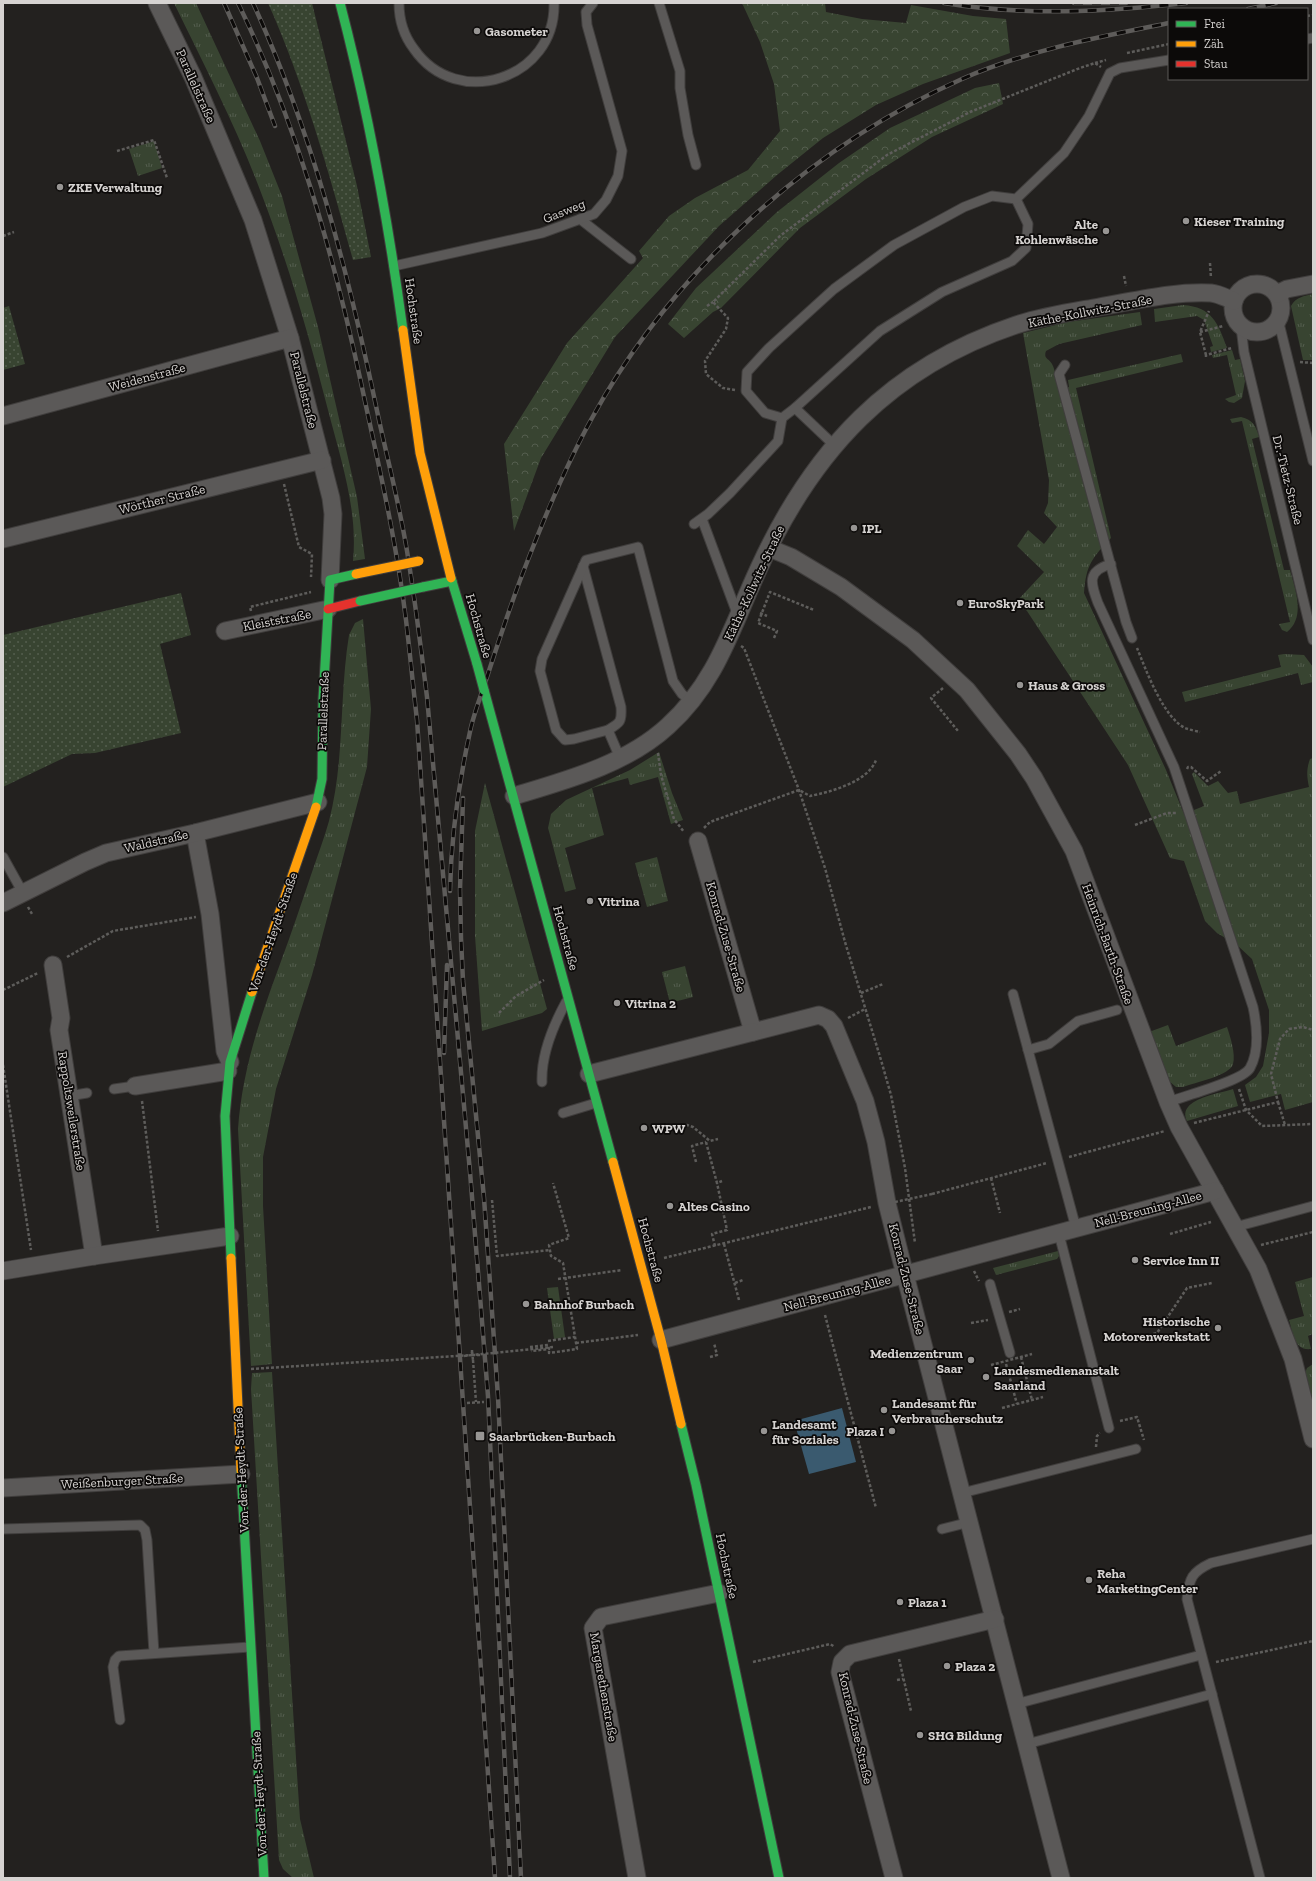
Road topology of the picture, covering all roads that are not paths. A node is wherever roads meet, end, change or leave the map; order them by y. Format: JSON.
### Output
{"nodes":[{"id":1,"x":157,"y":3,"type":"edge"},
{"id":2,"x":340,"y":3,"type":"edge"},
{"id":3,"x":400,"y":3,"type":"edge"},
{"id":4,"x":554,"y":3,"type":"edge"},
{"id":5,"x":593,"y":3,"type":"edge"},
{"id":6,"x":659,"y":3,"type":"edge"},
{"id":7,"x":1168,"y":60,"type":"edge"},
{"id":8,"x":696,"y":165,"type":"dead end"},
{"id":9,"x":1016,"y":199,"type":"junction"},
{"id":10,"x":580,"y":220,"type":"junction"},
{"id":11,"x":631,"y":259,"type":"dead end"},
{"id":12,"x":394,"y":266,"type":"junction"},
{"id":13,"x":1313,"y":284,"type":"edge"},
{"id":14,"x":1277,"y":294,"type":"junction"},
{"id":15,"x":1234,"y":301,"type":"junction"},
{"id":16,"x":1278,"y":319,"type":"junction"},
{"id":17,"x":1241,"y":327,"type":"junction"},
{"id":18,"x":290,"y":338,"type":"junction"},
{"id":19,"x":1065,"y":365,"type":"dead end"},
{"id":20,"x":795,"y":408,"type":"junction"},
{"id":21,"x":3,"y":416,"type":"edge"},
{"id":22,"x":782,"y":418,"type":"junction"},
{"id":23,"x":834,"y":445,"type":"junction"},
{"id":24,"x":322,"y":460,"type":"junction"},
{"id":25,"x":1313,"y":461,"type":"edge"},
{"id":26,"x":3,"y":539,"type":"edge"},
{"id":27,"x":769,"y":548,"type":"junction"},
{"id":28,"x":422,"y":560,"type":"dead end"},
{"id":29,"x":1111,"y":564,"type":"junction"},
{"id":30,"x":583,"y":566,"type":"junction"},
{"id":31,"x":330,"y":580,"type":"junction"},
{"id":32,"x":452,"y":581,"type":"junction"},
{"id":33,"x":328,"y":609,"type":"junction"},
{"id":34,"x":738,"y":618,"type":"junction"},
{"id":35,"x":225,"y":631,"type":"dead end"},
{"id":36,"x":1132,"y":638,"type":"road end"},
{"id":37,"x":1313,"y":640,"type":"edge"},
{"id":38,"x":692,"y":702,"type":"junction"},
{"id":39,"x":608,"y":730,"type":"junction"},
{"id":40,"x":620,"y":758,"type":"junction"},
{"id":41,"x":514,"y":796,"type":"junction"},
{"id":42,"x":318,"y":802,"type":"junction"},
{"id":43,"x":195,"y":833,"type":"junction"},
{"id":44,"x":702,"y":834,"type":"road end"},
{"id":45,"x":3,"y":857,"type":"edge"},
{"id":46,"x":23,"y":893,"type":"junction"},
{"id":47,"x":3,"y":904,"type":"edge"},
{"id":48,"x":53,"y":965,"type":"road end"},
{"id":49,"x":1013,"y":994,"type":"dead end"},
{"id":50,"x":568,"y":997,"type":"junction"},
{"id":51,"x":1117,"y":1010,"type":"dead end"},
{"id":52,"x":753,"y":1032,"type":"junction"},
{"id":53,"x":1028,"y":1050,"type":"junction"},
{"id":54,"x":229,"y":1067,"type":"junction"},
{"id":55,"x":590,"y":1074,"type":"junction"},
{"id":56,"x":542,"y":1082,"type":"dead end"},
{"id":57,"x":138,"y":1085,"type":"joint"},
{"id":58,"x":114,"y":1089,"type":"dead end"},
{"id":59,"x":87,"y":1093,"type":"dead end"},
{"id":60,"x":69,"y":1096,"type":"junction"},
{"id":61,"x":1168,"y":1102,"type":"junction"},
{"id":62,"x":597,"y":1103,"type":"junction"},
{"id":63,"x":563,"y":1113,"type":"dead end"},
{"id":64,"x":1215,"y":1191,"type":"junction"},
{"id":65,"x":1313,"y":1206,"type":"edge"},
{"id":66,"x":1235,"y":1227,"type":"junction"},
{"id":67,"x":1076,"y":1228,"type":"junction"},
{"id":68,"x":1059,"y":1234,"type":"junction"},
{"id":69,"x":230,"y":1236,"type":"junction"},
{"id":70,"x":94,"y":1256,"type":"junction"},
{"id":71,"x":3,"y":1272,"type":"edge"},
{"id":72,"x":906,"y":1275,"type":"junction"},
{"id":73,"x":990,"y":1284,"type":"dead end"},
{"id":74,"x":661,"y":1340,"type":"junction"},
{"id":75,"x":1008,"y":1357,"type":"road end"},
{"id":76,"x":1108,"y":1426,"type":"road end"},
{"id":77,"x":1313,"y":1439,"type":"edge"},
{"id":78,"x":1136,"y":1449,"type":"dead end"},
{"id":79,"x":241,"y":1474,"type":"junction"},
{"id":80,"x":3,"y":1488,"type":"edge"},
{"id":81,"x":962,"y":1493,"type":"junction"},
{"id":82,"x":970,"y":1522,"type":"junction"},
{"id":83,"x":3,"y":1529,"type":"edge"},
{"id":84,"x":942,"y":1529,"type":"dead end"},
{"id":85,"x":1313,"y":1539,"type":"edge"},
{"id":86,"x":719,"y":1593,"type":"junction"},
{"id":87,"x":995,"y":1619,"type":"junction"},
{"id":88,"x":250,"y":1647,"type":"junction"},
{"id":89,"x":154,"y":1653,"type":"junction"},
{"id":90,"x":1201,"y":1654,"type":"junction"},
{"id":91,"x":1212,"y":1694,"type":"junction"},
{"id":92,"x":1016,"y":1704,"type":"junction"},
{"id":93,"x":120,"y":1720,"type":"dead end"},
{"id":94,"x":1026,"y":1744,"type":"junction"},
{"id":95,"x":264,"y":1878,"type":"edge"},
{"id":96,"x":637,"y":1878,"type":"edge"},
{"id":97,"x":778,"y":1878,"type":"edge"},
{"id":98,"x":894,"y":1878,"type":"edge"},
{"id":99,"x":1061,"y":1878,"type":"edge"},
{"id":100,"x":1260,"y":1878,"type":"edge"}],
"edges":[{"from":1,"to":18,"type":"street","name":"Parallelstraße"},
{"from":2,"to":12,"type":"main road","name":"Hochstraße"},
{"from":3,"to":4,"type":"lane"},
{"from":5,"to":10,"type":"lane","name":"Gasweg"},
{"from":6,"to":8,"type":"lane"},
{"from":7,"to":9,"type":"lane"},
{"from":9,"to":20,"type":"lane"},
{"from":9,"to":22,"type":"lane"},
{"from":10,"to":11,"type":"lane"},
{"from":10,"to":12,"type":"lane","name":"Gasweg"},
{"from":12,"to":32,"type":"main road","name":"Hochstraße"},
{"from":13,"to":14,"type":"street"},
{"from":14,"to":15,"type":"street"},
{"from":14,"to":16,"type":"street"},
{"from":15,"to":17,"type":"street"},
{"from":15,"to":23,"type":"street","name":"Käthe-Kollwitz-Straße"},
{"from":16,"to":17,"type":"street"},
{"from":16,"to":25,"type":"lane"},
{"from":17,"to":37,"type":"lane","name":"Dr.-Tietz-Straße"},
{"from":18,"to":21,"type":"street","name":"Weidenstraße"},
{"from":18,"to":24,"type":"street","name":"Parallelstraße"},
{"from":19,"to":29,"type":"lane"},
{"from":20,"to":22,"type":"lane"},
{"from":20,"to":23,"type":"lane"},
{"from":22,"to":34,"type":"lane"},
{"from":23,"to":27,"type":"street","name":"Käthe-Kollwitz-Straße"},
{"from":24,"to":26,"type":"street","name":"Wörther Straße"},
{"from":24,"to":31,"type":"street","name":"Parallelstraße"},
{"from":27,"to":34,"type":"street","name":"Käthe-Kollwitz-Straße"},
{"from":27,"to":61,"type":"street","name":"Heinrich-Barth-Straße"},
{"from":28,"to":31,"type":"main road","bridge":true},
{"from":29,"to":36,"type":"lane"},
{"from":29,"to":61,"type":"lane"},
{"from":30,"to":38,"type":"lane"},
{"from":30,"to":39,"type":"lane"},
{"from":30,"to":39,"type":"lane"},
{"from":31,"to":33,"type":"main road","name":"Parallelstraße"},
{"from":32,"to":33,"type":"main road","bridge":true},
{"from":32,"to":41,"type":"main road","name":"Hochstraße","bridge":true},
{"from":33,"to":35,"type":"street","name":"Kleiststraße"},
{"from":33,"to":42,"type":"main road","name":"Parallelstraße"},
{"from":34,"to":38,"type":"street","name":"Käthe-Kollwitz-Straße"},
{"from":38,"to":40,"type":"street","name":"Käthe-Kollwitz-Straße"},
{"from":39,"to":40,"type":"lane"},
{"from":40,"to":41,"type":"street","name":"Käthe-Kollwitz-Straße"},
{"from":41,"to":50,"type":"main road","name":"Hochstraße"},
{"from":42,"to":43,"type":"street","name":"Waldstraße"},
{"from":42,"to":54,"type":"main road","name":"Von-der-Heydt-Straße"},
{"from":43,"to":46,"type":"street","name":"Waldstraße"},
{"from":43,"to":54,"type":"street","name":"Von-der-Heydt-Straße"},
{"from":44,"to":52,"type":"street","name":"Konrad-Zuse-Straße"},
{"from":45,"to":46,"type":"lane"},
{"from":46,"to":47,"type":"street","name":"Waldstraße"},
{"from":48,"to":60,"type":"street","name":"Rappoltsweilerstraße"},
{"from":49,"to":53,"type":"lane"},
{"from":50,"to":55,"type":"main road","name":"Hochstraße"},
{"from":50,"to":56,"type":"lane"},
{"from":51,"to":53,"type":"lane"},
{"from":52,"to":55,"type":"street","name":"Konrad-Zuse-Straße"},
{"from":52,"to":72,"type":"street","name":"Konrad-Zuse-Straße"},
{"from":53,"to":67,"type":"lane"},
{"from":54,"to":57,"type":"street"},
{"from":54,"to":69,"type":"main road","name":"Von-der-Heydt-Straße"},
{"from":55,"to":62,"type":"main road","name":"Hochstraße"},
{"from":57,"to":58,"type":"lane"},
{"from":59,"to":60,"type":"lane"},
{"from":60,"to":70,"type":"street","name":"Rappoltsweilerstraße"},
{"from":61,"to":64,"type":"street","name":"Heinrich-Barth-Straße"},
{"from":62,"to":63,"type":"lane"},
{"from":62,"to":74,"type":"main road","name":"Hochstraße"},
{"from":64,"to":66,"type":"street","name":"Heinrich-Barth-Straße"},
{"from":64,"to":67,"type":"street","name":"Nell-Breuning-Allee"},
{"from":65,"to":66,"type":"lane"},
{"from":66,"to":77,"type":"street","name":"Heinrich-Barth-Straße"},
{"from":67,"to":68,"type":"street","name":"Nell-Breuning-Allee"},
{"from":68,"to":72,"type":"street","name":"Nell-Breuning-Allee"},
{"from":68,"to":76,"type":"lane"},
{"from":69,"to":70,"type":"street"},
{"from":69,"to":79,"type":"main road","name":"Von-der-Heydt-Straße"},
{"from":70,"to":71,"type":"street"},
{"from":72,"to":74,"type":"street","name":"Nell-Breuning-Allee"},
{"from":72,"to":81,"type":"street","name":"Konrad-Zuse-Straße"},
{"from":73,"to":75,"type":"lane"},
{"from":74,"to":86,"type":"main road","name":"Hochstraße"},
{"from":78,"to":81,"type":"lane"},
{"from":79,"to":80,"type":"street","name":"Weißenburger Straße"},
{"from":79,"to":88,"type":"main road","name":"Von-der-Heydt-Straße"},
{"from":81,"to":82,"type":"street","name":"Konrad-Zuse-Straße"},
{"from":82,"to":84,"type":"lane"},
{"from":82,"to":87,"type":"street","name":"Konrad-Zuse-Straße"},
{"from":83,"to":89,"type":"lane"},
{"from":85,"to":90,"type":"lane"},
{"from":86,"to":96,"type":"street","name":"Margarethenstraße"},
{"from":86,"to":97,"type":"main road","name":"Hochstraße"},
{"from":87,"to":92,"type":"street","name":"Konrad-Zuse-Straße"},
{"from":87,"to":98,"type":"street","name":"Konrad-Zuse-Straße"},
{"from":88,"to":89,"type":"lane"},
{"from":88,"to":95,"type":"main road","name":"Von-der-Heydt-Straße"},
{"from":89,"to":93,"type":"lane"},
{"from":90,"to":91,"type":"lane"},
{"from":90,"to":92,"type":"lane"},
{"from":91,"to":94,"type":"lane"},
{"from":91,"to":100,"type":"lane"},
{"from":92,"to":94,"type":"street","name":"Konrad-Zuse-Straße"},
{"from":94,"to":99,"type":"street","name":"Konrad-Zuse-Straße"}]}
